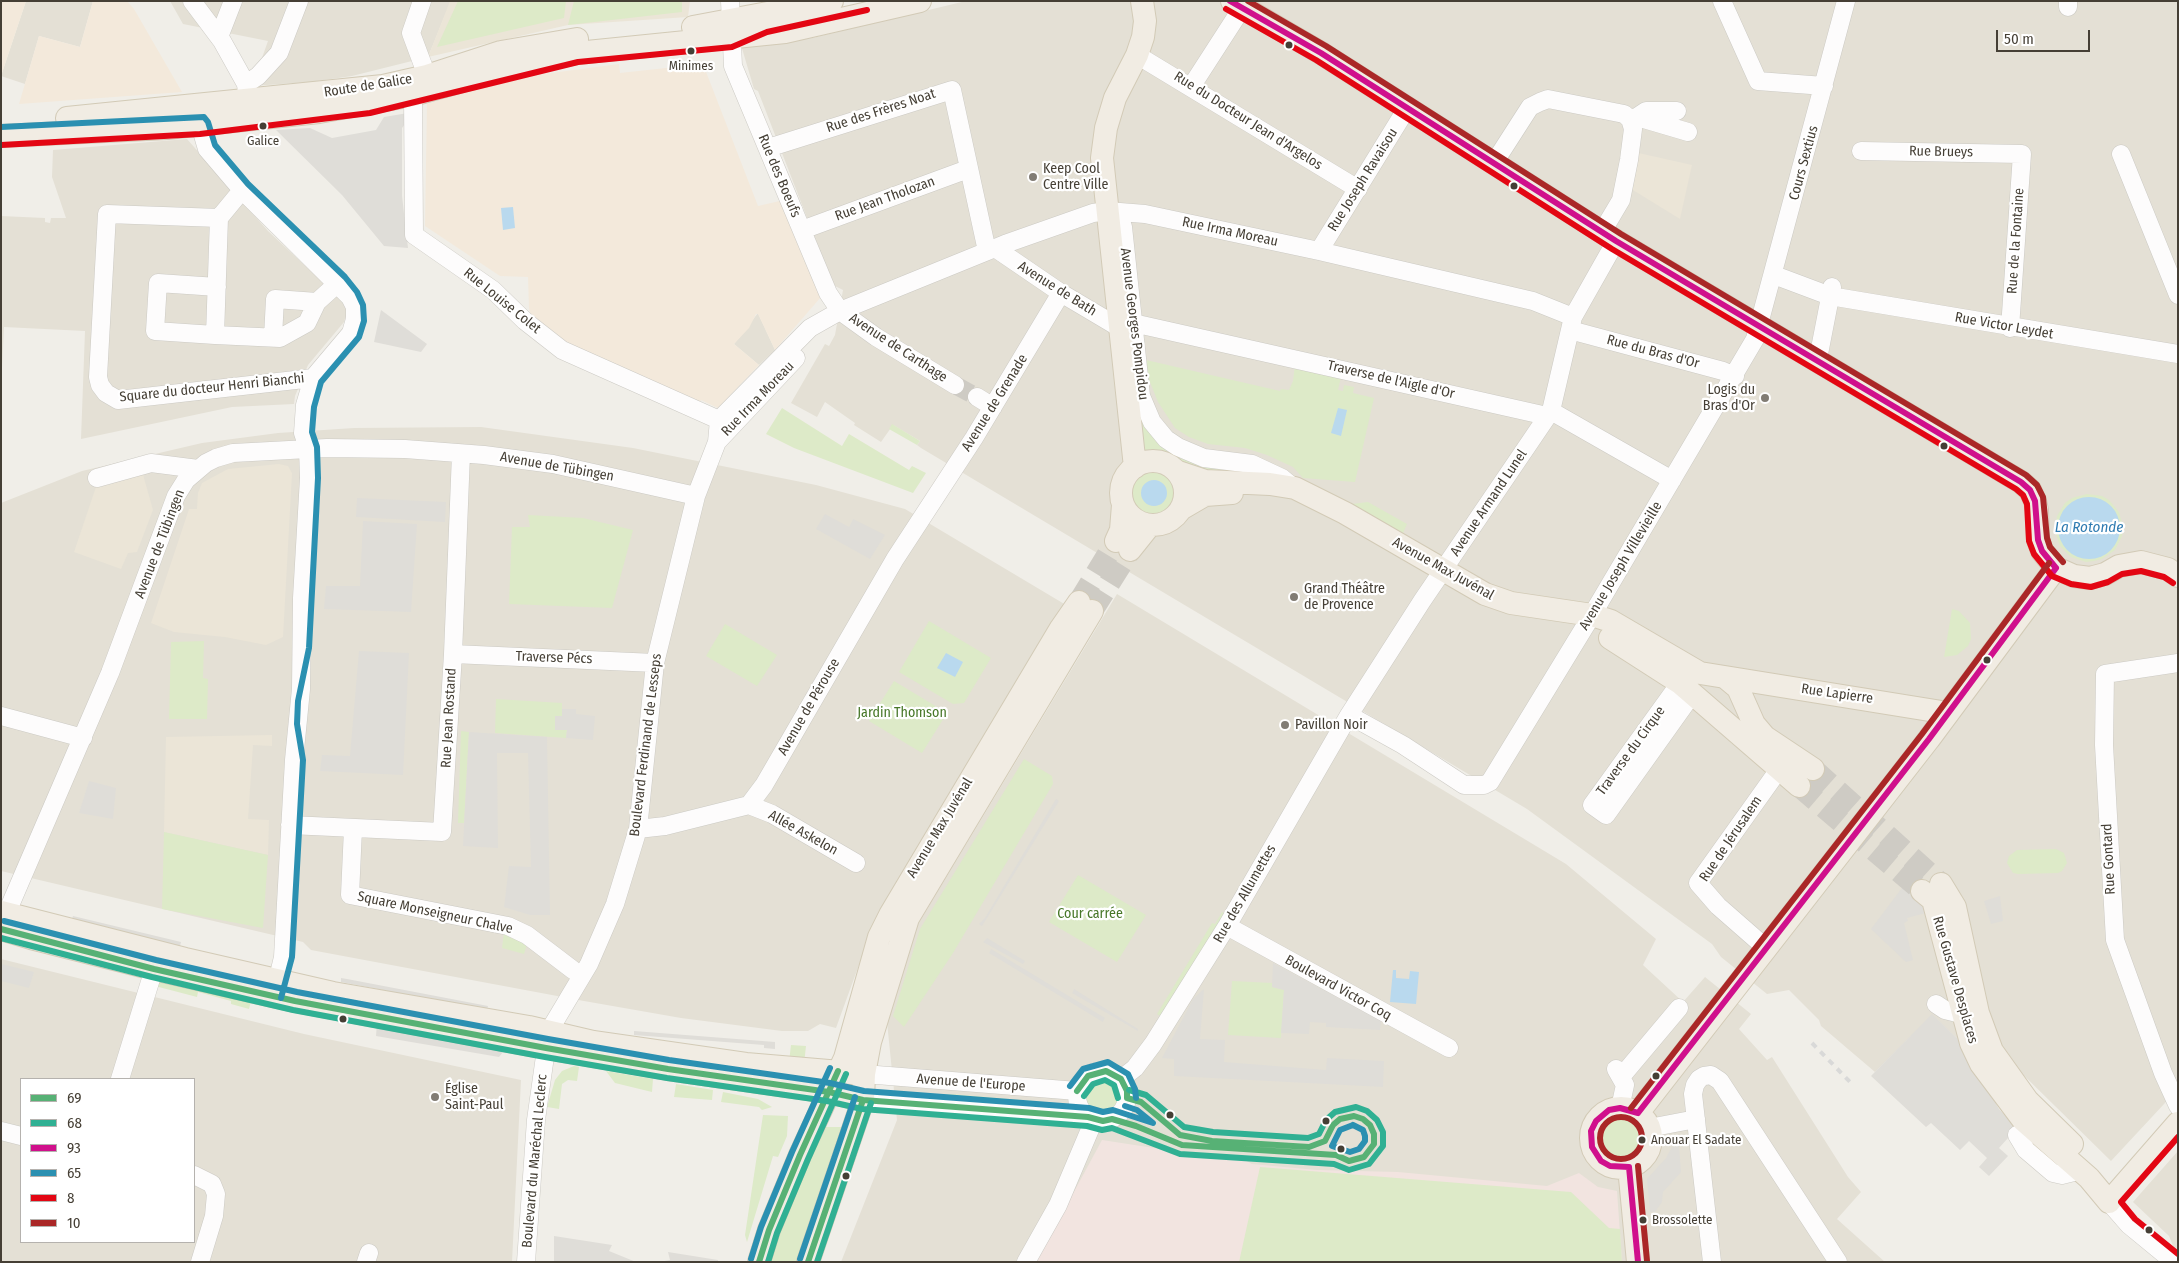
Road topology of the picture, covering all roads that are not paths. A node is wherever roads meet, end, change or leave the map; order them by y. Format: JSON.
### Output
{"nodes":[{"id":1,"x":192,"y":1,"type":"edge"},
{"id":2,"x":233,"y":1,"type":"edge"},
{"id":3,"x":299,"y":1,"type":"edge"},
{"id":4,"x":422,"y":1,"type":"edge"},
{"id":5,"x":832,"y":1,"type":"edge"},
{"id":6,"x":920,"y":1,"type":"edge"},
{"id":7,"x":1142,"y":1,"type":"edge"},
{"id":8,"x":1722,"y":1,"type":"edge"},
{"id":9,"x":1846,"y":1,"type":"edge"},
{"id":10,"x":1235,"y":4,"type":"edge"},
{"id":11,"x":730,"y":20,"type":"edge"},
{"id":12,"x":219,"y":37,"type":"junction"},
{"id":13,"x":1137,"y":55,"type":"junction"},
{"id":14,"x":426,"y":76,"type":"junction"},
{"id":15,"x":1824,"y":86,"type":"junction"},
{"id":16,"x":1191,"y":87,"type":"junction"},
{"id":17,"x":413,"y":95,"type":"junction"},
{"id":18,"x":244,"y":101,"type":"junction"},
{"id":19,"x":1407,"y":108,"type":"junction"},
{"id":20,"x":1677,"y":111,"type":"dead end"},
{"id":21,"x":1633,"y":118,"type":"junction"},
{"id":22,"x":1,"y":121,"type":"edge"},
{"id":23,"x":200,"y":125,"type":"junction"},
{"id":24,"x":1688,"y":132,"type":"dead end"},
{"id":25,"x":1,"y":136,"type":"edge"},
{"id":26,"x":768,"y":148,"type":"junction"},
{"id":27,"x":1861,"y":151,"type":"dead end"},
{"id":28,"x":2022,"y":154,"type":"joint"},
{"id":29,"x":2121,"y":154,"type":"dead end"},
{"id":30,"x":1494,"y":163,"type":"junction"},
{"id":31,"x":968,"y":169,"type":"junction"},
{"id":32,"x":1358,"y":189,"type":"junction"},
{"id":33,"x":238,"y":195,"type":"dead end"},
{"id":34,"x":1112,"y":212,"type":"junction"},
{"id":35,"x":219,"y":218,"type":"junction"},
{"id":36,"x":802,"y":230,"type":"junction"},
{"id":37,"x":1609,"y":236,"type":"junction"},
{"id":38,"x":991,"y":250,"type":"junction"},
{"id":39,"x":1319,"y":251,"type":"junction"},
{"id":40,"x":1774,"y":275,"type":"junction"},
{"id":41,"x":338,"y":283,"type":"junction"},
{"id":42,"x":217,"y":287,"type":"junction"},
{"id":43,"x":1831,"y":291,"type":"junction"},
{"id":44,"x":1062,"y":293,"type":"junction"},
{"id":45,"x":2178,"y":295,"type":"edge"},
{"id":46,"x":317,"y":302,"type":"junction"},
{"id":47,"x":840,"y":311,"type":"junction"},
{"id":48,"x":1572,"y":323,"type":"junction"},
{"id":49,"x":1758,"y":324,"type":"junction"},
{"id":50,"x":1126,"y":326,"type":"junction"},
{"id":51,"x":814,"y":327,"type":"junction"},
{"id":52,"x":2010,"y":328,"type":"junction"},
{"id":53,"x":215,"y":334,"type":"junction"},
{"id":54,"x":273,"y":338,"type":"junction"},
{"id":55,"x":2178,"y":354,"type":"edge"},
{"id":56,"x":1818,"y":360,"type":"junction"},
{"id":57,"x":1735,"y":376,"type":"junction"},
{"id":58,"x":313,"y":378,"type":"junction"},
{"id":59,"x":955,"y":385,"type":"tunnel mouth"},
{"id":60,"x":977,"y":397,"type":"tunnel mouth"},
{"id":61,"x":993,"y":407,"type":"junction"},
{"id":62,"x":1549,"y":414,"type":"junction"},
{"id":63,"x":719,"y":420,"type":"junction"},
{"id":64,"x":717,"y":442,"type":"junction"},
{"id":65,"x":308,"y":448,"type":"junction"},
{"id":66,"x":461,"y":454,"type":"junction"},
{"id":67,"x":1135,"y":467,"type":"junction"},
{"id":68,"x":198,"y":469,"type":"junction"},
{"id":69,"x":1178,"y":472,"type":"junction"},
{"id":70,"x":97,"y":478,"type":"dead end"},
{"id":71,"x":1672,"y":480,"type":"junction"},
{"id":72,"x":1294,"y":488,"type":"junction"},
{"id":73,"x":696,"y":496,"type":"junction"},
{"id":74,"x":1124,"y":505,"type":"junction"},
{"id":75,"x":1181,"y":509,"type":"junction"},
{"id":76,"x":927,"y":512,"type":"joint"},
{"id":77,"x":1150,"y":525,"type":"junction"},
{"id":78,"x":2056,"y":568,"type":"junction"},
{"id":79,"x":1439,"y":576,"type":"junction"},
{"id":80,"x":2178,"y":576,"type":"edge"},
{"id":81,"x":1588,"y":621,"type":"junction"},
{"id":82,"x":453,"y":654,"type":"junction"},
{"id":83,"x":655,"y":662,"type":"junction"},
{"id":84,"x":2178,"y":662,"type":"edge"},
{"id":85,"x":1726,"y":678,"type":"junction"},
{"id":86,"x":1686,"y":688,"type":"junction"},
{"id":87,"x":1747,"y":708,"type":"junction"},
{"id":88,"x":1713,"y":710,"type":"junction"},
{"id":89,"x":1948,"y":712,"type":"junction"},
{"id":90,"x":1350,"y":715,"type":"junction"},
{"id":91,"x":1,"y":716,"type":"edge"},
{"id":92,"x":83,"y":738,"type":"junction"},
{"id":93,"x":1780,"y":768,"type":"junction"},
{"id":94,"x":749,"y":804,"type":"junction"},
{"id":95,"x":290,"y":825,"type":"junction"},
{"id":96,"x":353,"y":829,"type":"junction"},
{"id":97,"x":638,"y":829,"type":"junction"},
{"id":98,"x":856,"y":863,"type":"dead end"},
{"id":99,"x":1931,"y":888,"type":"tunnel mouth"},
{"id":100,"x":3,"y":920,"type":"edge"},
{"id":101,"x":1227,"y":926,"type":"junction"},
{"id":102,"x":602,"y":932,"type":"junction"},
{"id":103,"x":1761,"y":954,"type":"junction"},
{"id":104,"x":154,"y":969,"type":"junction"},
{"id":105,"x":574,"y":970,"type":"junction"},
{"id":106,"x":275,"y":988,"type":"junction"},
{"id":107,"x":1936,"y":1004,"type":"dead end"},
{"id":108,"x":1968,"y":1004,"type":"junction"},
{"id":109,"x":1679,"y":1008,"type":"dead end"},
{"id":110,"x":548,"y":1040,"type":"junction"},
{"id":111,"x":1449,"y":1048,"type":"dead end"},
{"id":112,"x":838,"y":1071,"type":"junction"},
{"id":113,"x":864,"y":1074,"type":"junction"},
{"id":114,"x":120,"y":1078,"type":"edge"},
{"id":115,"x":1124,"y":1085,"type":"junction"},
{"id":116,"x":1078,"y":1091,"type":"junction"},
{"id":117,"x":830,"y":1092,"type":"junction"},
{"id":118,"x":863,"y":1100,"type":"junction"},
{"id":119,"x":2178,"y":1106,"type":"edge"},
{"id":120,"x":1636,"y":1116,"type":"junction"},
{"id":121,"x":1091,"y":1118,"type":"junction"},
{"id":122,"x":1696,"y":1119,"type":"junction"},
{"id":123,"x":2178,"y":1123,"type":"edge"},
{"id":124,"x":2,"y":1133,"type":"edge"},
{"id":125,"x":2017,"y":1135,"type":"dead end"},
{"id":126,"x":20,"y":1136,"type":"edge"},
{"id":127,"x":1629,"y":1167,"type":"junction"},
{"id":128,"x":2082,"y":1170,"type":"junction"},
{"id":129,"x":195,"y":1176,"type":"edge"},
{"id":130,"x":2114,"y":1196,"type":"junction"},
{"id":131,"x":200,"y":1262,"type":"edge"},
{"id":132,"x":526,"y":1262,"type":"edge"},
{"id":133,"x":759,"y":1262,"type":"edge"},
{"id":134,"x":808,"y":1262,"type":"edge"},
{"id":135,"x":1026,"y":1262,"type":"edge"},
{"id":136,"x":1638,"y":1262,"type":"edge"},
{"id":137,"x":1712,"y":1262,"type":"edge"},
{"id":138,"x":1838,"y":1262,"type":"edge"},
{"id":139,"x":2174,"y":1262,"type":"edge"}],
"edges":[{"from":1,"to":12,"type":"street"},
{"from":2,"to":12,"type":"street"},
{"from":3,"to":18,"type":"street"},
{"from":4,"to":14,"type":"street"},
{"from":5,"to":11,"type":"main road"},
{"from":6,"to":11,"type":"main road"},
{"from":7,"to":13,"type":"main road","name":"Avenue Georges Pompidou"},
{"from":8,"to":15,"type":"street"},
{"from":9,"to":15,"type":"street","name":"Cours Sextius"},
{"from":10,"to":16,"type":"street"},
{"from":10,"to":19,"type":"main road"},
{"from":11,"to":14,"type":"main road","name":"Route de Galice"},
{"from":11,"to":17,"type":"main road","name":"Route de Galice"},
{"from":11,"to":26,"type":"street","name":"Rue des Boeufs"},
{"from":12,"to":18,"type":"street"},
{"from":13,"to":16,"type":"street","name":"Rue du Docteur Jean d'Argelos"},
{"from":13,"to":34,"type":"main road","name":"Avenue Georges Pompidou"},
{"from":14,"to":18,"type":"main road","name":"Route de Galice"},
{"from":15,"to":40,"type":"street","name":"Cours Sextius"},
{"from":16,"to":32,"type":"street","name":"Rue du Docteur Jean d'Argelos"},
{"from":17,"to":18,"type":"main road","name":"Route de Galice"},
{"from":17,"to":63,"type":"street","name":"Rue Louise Colet"},
{"from":18,"to":22,"type":"main road","name":"Route de Galice"},
{"from":18,"to":23,"type":"main road","name":"Route de Galice"},
{"from":19,"to":30,"type":"main road"},
{"from":19,"to":32,"type":"street","name":"Rue Joseph Ravaisou"},
{"from":20,"to":21,"type":"street"},
{"from":21,"to":24,"type":"street"},
{"from":21,"to":30,"type":"street"},
{"from":21,"to":37,"type":"street"},
{"from":23,"to":25,"type":"main road","name":"Route de Galice"},
{"from":23,"to":41,"type":"street"},
{"from":26,"to":31,"type":"street","name":"Rue des Frères Noat"},
{"from":26,"to":36,"type":"street","name":"Rue des Boeufs"},
{"from":27,"to":28,"type":"street","name":"Rue Brueys"},
{"from":28,"to":52,"type":"street","name":"Rue de la Fontaine"},
{"from":29,"to":45,"type":"street"},
{"from":30,"to":37,"type":"main road"},
{"from":31,"to":36,"type":"street","name":"Rue Jean Tholozan"},
{"from":31,"to":38,"type":"street","name":"Rue des Frères Noat"},
{"from":32,"to":39,"type":"street","name":"Rue Joseph Ravaisou"},
{"from":33,"to":35,"type":"street"},
{"from":34,"to":38,"type":"street","name":"Rue Irma Moreau"},
{"from":34,"to":39,"type":"street","name":"Rue Irma Moreau"},
{"from":34,"to":50,"type":"main road","name":"Avenue Georges Pompidou"},
{"from":35,"to":42,"type":"street"},
{"from":35,"to":58,"type":"street","name":"Square du docteur Henri Bianchi"},
{"from":36,"to":47,"type":"street","name":"Rue des Boeufs"},
{"from":37,"to":48,"type":"street"},
{"from":37,"to":49,"type":"main road"},
{"from":38,"to":44,"type":"street","name":"Avenue de Bath"},
{"from":38,"to":47,"type":"street","name":"Rue Irma Moreau"},
{"from":39,"to":48,"type":"street","name":"Rue Irma Moreau"},
{"from":40,"to":43,"type":"street","name":"Rue Victor Leydet"},
{"from":40,"to":49,"type":"street","name":"Cours Sextius"},
{"from":41,"to":46,"type":"street"},
{"from":41,"to":58,"type":"street"},
{"from":42,"to":53,"type":"street"},
{"from":42,"to":53,"type":"street"},
{"from":43,"to":52,"type":"street","name":"Rue Victor Leydet"},
{"from":43,"to":56,"type":"street"},
{"from":44,"to":50,"type":"street","name":"Avenue de Bath"},
{"from":44,"to":61,"type":"street","name":"Avenue de Grenade"},
{"from":46,"to":54,"type":"street"},
{"from":46,"to":54,"type":"street"},
{"from":47,"to":51,"type":"street","name":"Rue Irma Moreau"},
{"from":47,"to":59,"type":"street","name":"Avenue de Carthage"},
{"from":48,"to":57,"type":"street","name":"Rue du Bras d'Or"},
{"from":48,"to":62,"type":"street"},
{"from":49,"to":56,"type":"main road"},
{"from":49,"to":57,"type":"street","name":"Avenue Joseph Villevieille"},
{"from":50,"to":62,"type":"street","name":"Traverse de l'Aigle d'Or"},
{"from":50,"to":67,"type":"main road","name":"Avenue Georges Pompidou"},
{"from":50,"to":72,"type":"street","name":"Avenue Georges Pompidou"},
{"from":51,"to":63,"type":"street","name":"Rue Irma Moreau"},
{"from":51,"to":64,"type":"street","name":"Rue Irma Moreau"},
{"from":52,"to":55,"type":"street","name":"Rue Victor Leydet"},
{"from":53,"to":54,"type":"street"},
{"from":56,"to":78,"type":"main road"},
{"from":57,"to":71,"type":"street","name":"Avenue Joseph Villevieille"},
{"from":58,"to":65,"type":"street"},
{"from":60,"to":61,"type":"street"},
{"from":61,"to":76,"type":"street","name":"Avenue de Grenade"},
{"from":62,"to":71,"type":"street","name":"Traverse de l'Aigle d'Or"},
{"from":62,"to":79,"type":"street","name":"Avenue Armand Lunel"},
{"from":63,"to":64,"type":"street","name":"Rue Irma Moreau"},
{"from":64,"to":73,"type":"street","name":"Boulevard Ferdinand de Lesseps"},
{"from":65,"to":66,"type":"street","name":"Avenue de Tübingen"},
{"from":65,"to":68,"type":"street","name":"Avenue de Tübingen"},
{"from":65,"to":95,"type":"street"},
{"from":66,"to":73,"type":"street","name":"Avenue de Tübingen"},
{"from":66,"to":82,"type":"street","name":"Rue Jean Rostand"},
{"from":67,"to":69,"type":"main road"},
{"from":67,"to":74,"type":"main road"},
{"from":68,"to":70,"type":"street"},
{"from":68,"to":92,"type":"street","name":"Avenue de Tübingen"},
{"from":69,"to":72,"type":"main road","name":"Avenue Max Juvénal"},
{"from":69,"to":75,"type":"main road"},
{"from":71,"to":81,"type":"street","name":"Avenue Joseph Villevieille"},
{"from":72,"to":79,"type":"main road","name":"Avenue Max Juvénal"},
{"from":73,"to":83,"type":"street","name":"Boulevard Ferdinand de Lesseps"},
{"from":74,"to":77,"type":"main road"},
{"from":74,"to":77,"type":"main road"},
{"from":75,"to":77,"type":"main road"},
{"from":75,"to":79,"type":"main road","name":"Avenue Max Juvénal"},
{"from":76,"to":94,"type":"street","name":"Avenue de Pérouse"},
{"from":78,"to":80,"type":"main road"},
{"from":78,"to":89,"type":"main road"},
{"from":79,"to":81,"type":"main road","name":"Avenue Max Juvénal"},
{"from":79,"to":90,"type":"street","name":"Avenue Armand Lunel"},
{"from":81,"to":85,"type":"main road","name":"Avenue Max Juvénal"},
{"from":81,"to":86,"type":"main road","name":"Avenue Max Juvénal"},
{"from":81,"to":90,"type":"street","name":"Avenue Joseph Villevieille"},
{"from":82,"to":83,"type":"street","name":"Traverse Pécs"},
{"from":82,"to":96,"type":"street","name":"Rue Jean Rostand"},
{"from":83,"to":97,"type":"street","name":"Boulevard Ferdinand de Lesseps"},
{"from":84,"to":119,"type":"street","name":"Rue Gontard"},
{"from":85,"to":87,"type":"main road","name":"Avenue Max Juvénal"},
{"from":85,"to":89,"type":"main road","name":"Rue Lapierre"},
{"from":86,"to":86,"type":"street","name":"Traverse du Cirque"},
{"from":86,"to":88,"type":"main road","name":"Avenue Max Juvénal"},
{"from":87,"to":88,"type":"street"},
{"from":87,"to":93,"type":"main road","name":"Avenue Max Juvénal"},
{"from":88,"to":93,"type":"main road","name":"Avenue Max Juvénal"},
{"from":89,"to":103,"type":"main road"},
{"from":90,"to":101,"type":"street","name":"Rue des Allumettes"},
{"from":91,"to":92,"type":"street"},
{"from":92,"to":100,"type":"street","name":"Avenue de Tübingen"},
{"from":93,"to":103,"type":"street","name":"Rue de Jérusalem"},
{"from":94,"to":97,"type":"street"},
{"from":94,"to":98,"type":"street","name":"Allée Askelon"},
{"from":95,"to":96,"type":"street","name":"Rue Jean Rostand"},
{"from":95,"to":106,"type":"street"},
{"from":96,"to":105,"type":"street","name":"Square Monseigneur Chalve"},
{"from":97,"to":102,"type":"street","name":"Boulevard Ferdinand de Lesseps"},
{"from":99,"to":108,"type":"main road","name":"Rue Gustave Desplaces"},
{"from":100,"to":104,"type":"main road"},
{"from":100,"to":106,"type":"main road"},
{"from":101,"to":111,"type":"street","name":"Boulevard Victor Coq"},
{"from":101,"to":115,"type":"street","name":"Rue des Allumettes"},
{"from":102,"to":105,"type":"street","name":"Boulevard Ferdinand de Lesseps"},
{"from":102,"to":110,"type":"street","name":"Boulevard Ferdinand de Lesseps"},
{"from":103,"to":120,"type":"main road"},
{"from":104,"to":106,"type":"main road"},
{"from":104,"to":114,"type":"street"},
{"from":105,"to":110,"type":"street","name":"Boulevard Ferdinand de Lesseps"},
{"from":106,"to":110,"type":"main road"},
{"from":107,"to":108,"type":"street"},
{"from":108,"to":128,"type":"main road","name":"Rue Gustave Desplaces"},
{"from":108,"to":130,"type":"main road","name":"Rue Gustave Desplaces"},
{"from":109,"to":120,"type":"street"},
{"from":110,"to":112,"type":"main road"},
{"from":110,"to":117,"type":"main road"},
{"from":110,"to":132,"type":"street","name":"Boulevard du Maréchal Leclerc"},
{"from":112,"to":113,"type":"main road"},
{"from":112,"to":113,"type":"main road","name":"Avenue Max Juvénal"},
{"from":112,"to":117,"type":"main road","name":"Avenue Max Juvénal"},
{"from":113,"to":116,"type":"street","name":"Avenue de l'Europe"},
{"from":113,"to":118,"type":"main road","name":"Avenue Max Juvénal"},
{"from":115,"to":116,"type":"street"},
{"from":115,"to":121,"type":"street"},
{"from":116,"to":121,"type":"street"},
{"from":117,"to":118,"type":"main road"},
{"from":117,"to":133,"type":"main road","name":"Avenue Max Juvénal"},
{"from":118,"to":121,"type":"street","name":"Avenue de l'Europe"},
{"from":118,"to":134,"type":"main road","name":"Avenue Max Juvénal"},
{"from":120,"to":122,"type":"street"},
{"from":120,"to":127,"type":"main road"},
{"from":120,"to":127,"type":"main road"},
{"from":121,"to":135,"type":"street"},
{"from":122,"to":137,"type":"street"},
{"from":122,"to":138,"type":"street"},
{"from":123,"to":130,"type":"main road"},
{"from":124,"to":126,"type":"street"},
{"from":125,"to":128,"type":"street"},
{"from":127,"to":136,"type":"main road"},
{"from":128,"to":130,"type":"main road","name":"Rue Gustave Desplaces"},
{"from":129,"to":131,"type":"street"},
{"from":130,"to":139,"type":"street"}]}
